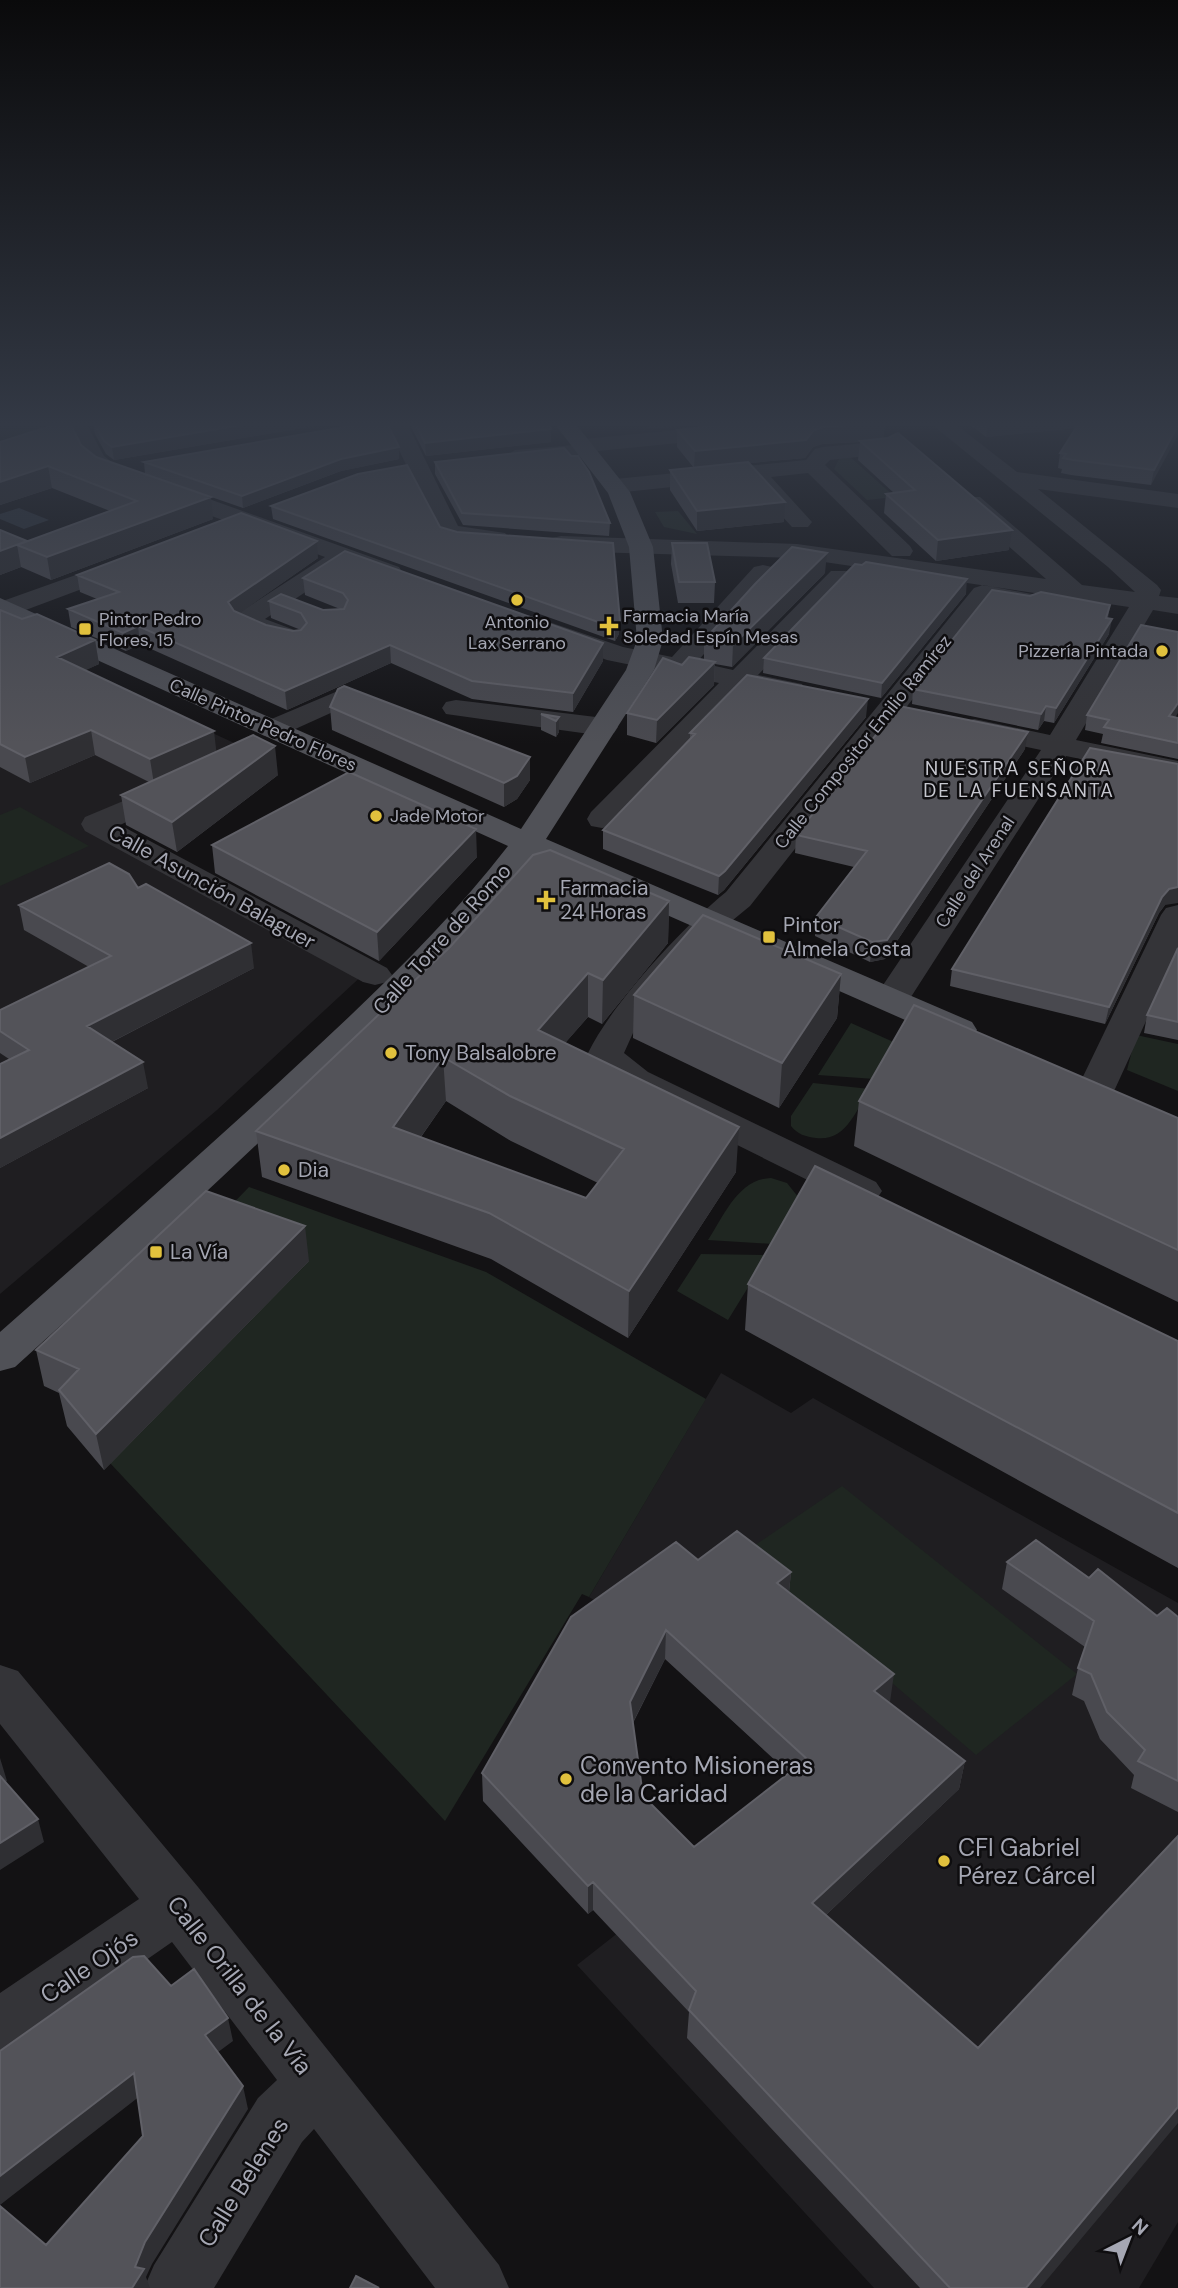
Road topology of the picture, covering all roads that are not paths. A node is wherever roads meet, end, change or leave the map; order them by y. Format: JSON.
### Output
{"nodes":[{"id":1,"x":217,"y":530,"type":"edge"},
{"id":2,"x":272,"y":530,"type":"edge"},
{"id":3,"x":448,"y":530,"type":"edge"},
{"id":4,"x":634,"y":530,"type":"edge"},
{"id":5,"x":882,"y":530,"type":"edge"},
{"id":6,"x":1004,"y":530,"type":"edge"},
{"id":7,"x":1076,"y":530,"type":"edge"},
{"id":8,"x":206,"y":534,"type":"edge"},
{"id":9,"x":641,"y":547,"type":"junction"},
{"id":10,"x":901,"y":551,"type":"dead end"},
{"id":11,"x":155,"y":553,"type":"edge"},
{"id":12,"x":344,"y":555,"type":"junction"},
{"id":13,"x":1117,"y":562,"type":"junction"},
{"id":14,"x":763,"y":572,"type":"edge"},
{"id":15,"x":840,"y":576,"type":"edge"},
{"id":16,"x":1060,"y":578,"type":"junction"},
{"id":17,"x":408,"y":579,"type":"edge"},
{"id":18,"x":1178,"y":585,"type":"edge"},
{"id":19,"x":1141,"y":590,"type":"junction"},
{"id":20,"x":279,"y":598,"type":"junction"},
{"id":21,"x":1028,"y":600,"type":"edge"},
{"id":22,"x":1178,"y":606,"type":"edge"},
{"id":23,"x":3,"y":608,"type":"edge"},
{"id":24,"x":312,"y":610,"type":"edge"},
{"id":25,"x":525,"y":621,"type":"edge"},
{"id":26,"x":293,"y":639,"type":"edge"},
{"id":27,"x":645,"y":659,"type":"junction"},
{"id":28,"x":679,"y":666,"type":"junction"},
{"id":29,"x":742,"y":679,"type":"junction"},
{"id":30,"x":345,"y":696,"type":"edge"},
{"id":31,"x":822,"y":696,"type":"edge"},
{"id":32,"x":456,"y":708,"type":"dead end"},
{"id":33,"x":952,"y":723,"type":"edge"},
{"id":34,"x":604,"y":727,"type":"junction"},
{"id":35,"x":272,"y":729,"type":"junction"},
{"id":36,"x":1058,"y":746,"type":"junction"},
{"id":37,"x":1178,"y":770,"type":"edge"},
{"id":38,"x":197,"y":779,"type":"edge"},
{"id":39,"x":602,"y":819,"type":"dead end"},
{"id":40,"x":527,"y":843,"type":"junction"},
{"id":41,"x":1178,"y":915,"type":"edge"},
{"id":42,"x":710,"y":922,"type":"junction"},
{"id":43,"x":374,"y":975,"type":"dead end"},
{"id":44,"x":891,"y":1000,"type":"junction"},
{"id":45,"x":984,"y":1040,"type":"edge"},
{"id":46,"x":1084,"y":1084,"type":"joint"},
{"id":47,"x":1131,"y":1104,"type":"edge"},
{"id":48,"x":895,"y":1207,"type":"edge"},
{"id":49,"x":0,"y":1356,"type":"edge"},
{"id":50,"x":0,"y":1686,"type":"edge"},
{"id":51,"x":178,"y":1905,"type":"junction"},
{"id":52,"x":0,"y":2027,"type":"edge"},
{"id":53,"x":317,"y":2083,"type":"junction"},
{"id":54,"x":177,"y":2288,"type":"edge"},
{"id":55,"x":476,"y":2288,"type":"edge"}],
"edges":[{"from":1,"to":8,"type":"street"},
{"from":2,"to":12,"type":"street"},
{"from":3,"to":9,"type":"street"},
{"from":4,"to":9,"type":"main road","name":"Calle Torre de Romo"},
{"from":5,"to":10,"type":"street"},
{"from":6,"to":16,"type":"street"},
{"from":7,"to":13,"type":"street"},
{"from":9,"to":16,"type":"street"},
{"from":9,"to":27,"type":"main road","name":"Calle Torre de Romo"},
{"from":11,"to":23,"type":"street"},
{"from":12,"to":17,"type":"street"},
{"from":12,"to":20,"type":"street"},
{"from":13,"to":16,"type":"street"},
{"from":13,"to":19,"type":"street"},
{"from":14,"to":28,"type":"street"},
{"from":15,"to":29,"type":"street"},
{"from":16,"to":19,"type":"street"},
{"from":18,"to":19,"type":"street"},
{"from":19,"to":22,"type":"street"},
{"from":19,"to":36,"type":"street","name":"Calle del Arenal"},
{"from":20,"to":24,"type":"street"},
{"from":20,"to":26,"type":"street"},
{"from":21,"to":42,"type":"street","name":"Calle Compositor Emilio Ramírez"},
{"from":23,"to":35,"type":"main road","name":"Calle Pintor Pedro Flores"},
{"from":25,"to":27,"type":"street"},
{"from":27,"to":28,"type":"street"},
{"from":27,"to":34,"type":"main road","name":"Calle Torre de Romo"},
{"from":28,"to":29,"type":"street"},
{"from":29,"to":31,"type":"street"},
{"from":29,"to":39,"type":"street"},
{"from":30,"to":35,"type":"street"},
{"from":32,"to":34,"type":"street"},
{"from":33,"to":36,"type":"street"},
{"from":34,"to":40,"type":"main road","name":"Calle Torre de Romo"},
{"from":35,"to":40,"type":"main road","name":"Calle Pintor Pedro Flores"},
{"from":36,"to":37,"type":"street"},
{"from":36,"to":44,"type":"street","name":"Calle del Arenal"},
{"from":38,"to":43,"type":"street","name":"Calle Asunción Balaguer"},
{"from":40,"to":42,"type":"main road","name":"Calle Pintor Pedro Flores"},
{"from":40,"to":49,"type":"main road","name":"Calle Torre de Romo"},
{"from":41,"to":46,"type":"street"},
{"from":42,"to":44,"type":"main road","name":"Calle Pintor Pedro Flores"},
{"from":42,"to":48,"type":"street","name":"Calle Compositor Emilio Ramírez"},
{"from":44,"to":45,"type":"main road","name":"Calle Pintor Pedro Flores"},
{"from":46,"to":47,"type":"main road"},
{"from":50,"to":51,"type":"street","name":"Calle Orilla de la Vía"},
{"from":51,"to":52,"type":"street","name":"Calle Ojós"},
{"from":51,"to":53,"type":"street","name":"Calle Orilla de la Vía"},
{"from":53,"to":54,"type":"street","name":"Calle Belenes"},
{"from":53,"to":55,"type":"street","name":"Calle Orilla de la Vía"}]}
